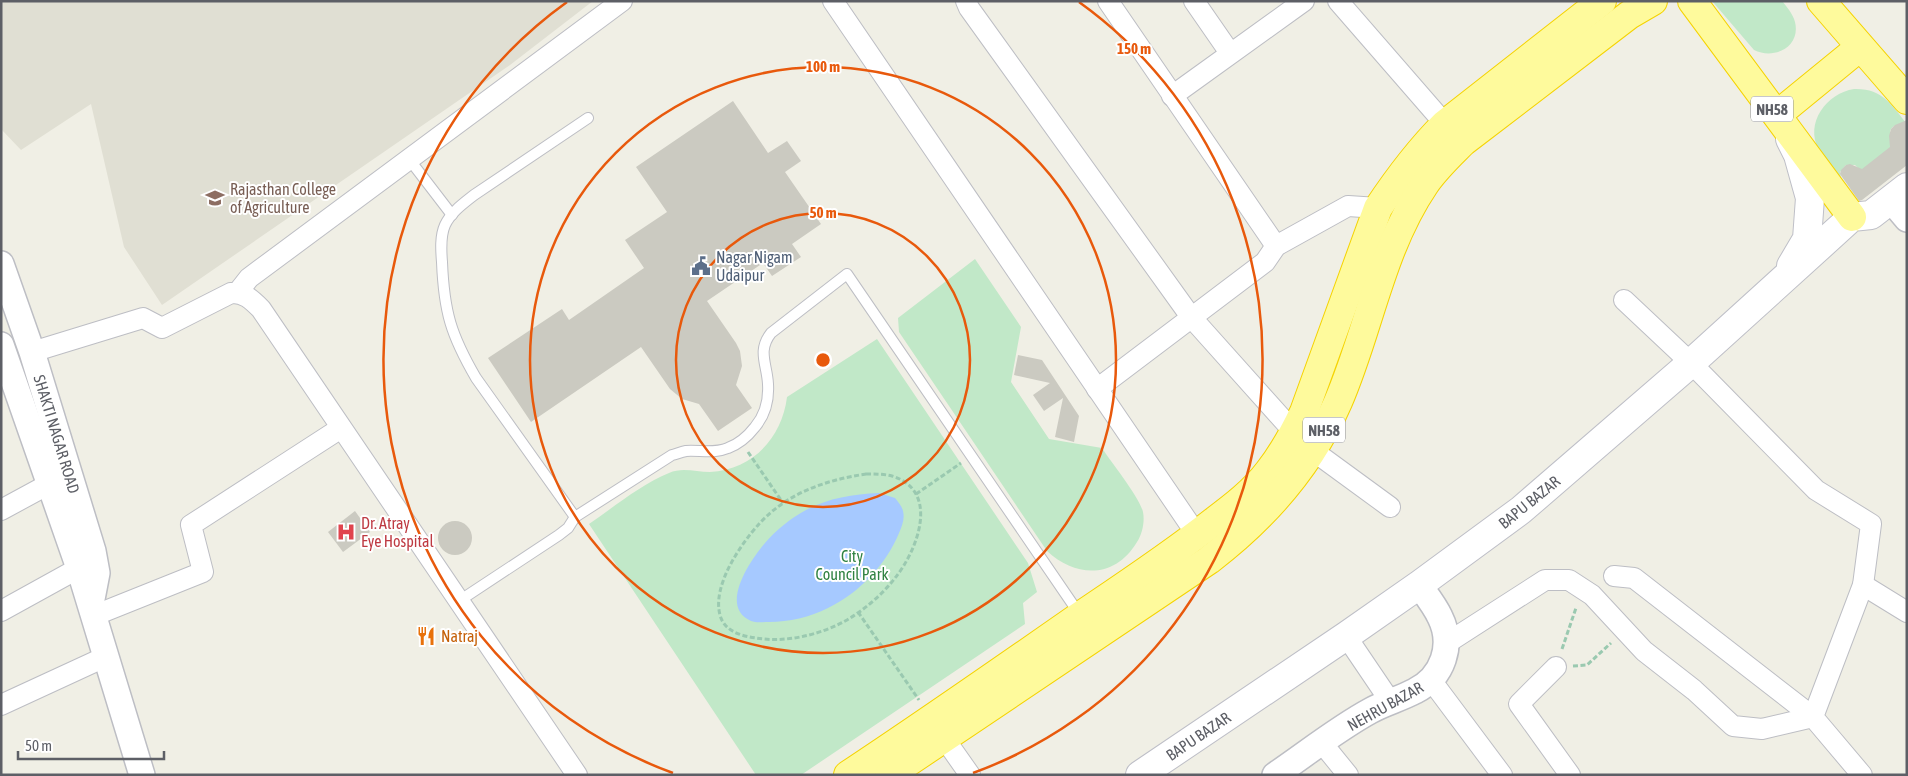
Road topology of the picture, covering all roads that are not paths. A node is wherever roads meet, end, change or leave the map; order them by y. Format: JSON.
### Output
{"nodes":[{"id":1,"x":622,"y":1,"type":"edge"},
{"id":2,"x":833,"y":1,"type":"edge"},
{"id":3,"x":966,"y":1,"type":"edge"},
{"id":4,"x":1108,"y":1,"type":"edge"},
{"id":5,"x":1194,"y":1,"type":"edge"},
{"id":6,"x":1304,"y":1,"type":"edge"},
{"id":7,"x":1338,"y":1,"type":"edge"},
{"id":8,"x":1602,"y":1,"type":"edge"},
{"id":9,"x":1652,"y":1,"type":"edge"},
{"id":10,"x":1673,"y":1,"type":"edge"},
{"id":11,"x":1821,"y":1,"type":"edge"},
{"id":12,"x":1699,"y":11,"type":"edge"},
{"id":13,"x":1860,"y":47,"type":"junction"},
{"id":14,"x":1230,"y":53,"type":"junction"},
{"id":15,"x":1907,"y":83,"type":"edge"},
{"id":16,"x":1172,"y":96,"type":"junction"},
{"id":17,"x":1907,"y":100,"type":"edge"},
{"id":18,"x":1777,"y":115,"type":"junction"},
{"id":19,"x":588,"y":118,"type":"dead end"},
{"id":20,"x":1445,"y":124,"type":"junction"},
{"id":21,"x":409,"y":159,"type":"junction"},
{"id":22,"x":1901,"y":202,"type":"edge"},
{"id":23,"x":1378,"y":208,"type":"junction"},
{"id":24,"x":452,"y":215,"type":"junction"},
{"id":25,"x":1852,"y":217,"type":"junction"},
{"id":26,"x":1276,"y":246,"type":"junction"},
{"id":27,"x":1,"y":264,"type":"edge"},
{"id":28,"x":1783,"y":280,"type":"junction"},
{"id":29,"x":238,"y":292,"type":"junction"},
{"id":30,"x":1624,"y":300,"type":"dead end"},
{"id":31,"x":1191,"y":317,"type":"junction"},
{"id":32,"x":1,"y":345,"type":"edge"},
{"id":33,"x":32,"y":352,"type":"junction"},
{"id":34,"x":1691,"y":363,"type":"junction"},
{"id":35,"x":1097,"y":389,"type":"junction"},
{"id":36,"x":341,"y":428,"type":"junction"},
{"id":37,"x":1303,"y":441,"type":"junction"},
{"id":38,"x":49,"y":484,"type":"junction"},
{"id":39,"x":3,"y":505,"type":"edge"},
{"id":40,"x":1390,"y":508,"type":"dead end"},
{"id":41,"x":575,"y":517,"type":"junction"},
{"id":42,"x":1197,"y":535,"type":"junction"},
{"id":43,"x":79,"y":568,"type":"junction"},
{"id":44,"x":1614,"y":576,"type":"dead end"},
{"id":45,"x":1419,"y":585,"type":"junction"},
{"id":46,"x":1863,"y":585,"type":"junction"},
{"id":47,"x":460,"y":602,"type":"junction"},
{"id":48,"x":1,"y":611,"type":"edge"},
{"id":49,"x":91,"y":612,"type":"junction"},
{"id":50,"x":1907,"y":612,"type":"edge"},
{"id":51,"x":1081,"y":616,"type":"junction"},
{"id":52,"x":1346,"y":636,"type":"junction"},
{"id":53,"x":1447,"y":643,"type":"junction"},
{"id":54,"x":105,"y":657,"type":"junction"},
{"id":55,"x":1556,"y":667,"type":"road end"},
{"id":56,"x":1431,"y":680,"type":"junction"},
{"id":57,"x":1390,"y":701,"type":"junction"},
{"id":58,"x":1,"y":705,"type":"edge"},
{"id":59,"x":1813,"y":717,"type":"junction"},
{"id":60,"x":938,"y":728,"type":"junction"},
{"id":61,"x":1322,"y":743,"type":"junction"},
{"id":62,"x":136,"y":773,"type":"edge"},
{"id":63,"x":577,"y":775,"type":"edge"},
{"id":64,"x":848,"y":775,"type":"edge"},
{"id":65,"x":889,"y":775,"type":"edge"},
{"id":66,"x":970,"y":775,"type":"edge"},
{"id":67,"x":1140,"y":775,"type":"edge"},
{"id":68,"x":1275,"y":775,"type":"edge"},
{"id":69,"x":1348,"y":775,"type":"edge"},
{"id":70,"x":1502,"y":775,"type":"edge"},
{"id":71,"x":1570,"y":775,"type":"edge"},
{"id":72,"x":1862,"y":775,"type":"edge"}],
"edges":[{"from":1,"to":21,"type":"street"},
{"from":2,"to":35,"type":"street"},
{"from":3,"to":31,"type":"street"},
{"from":4,"to":16,"type":"street"},
{"from":5,"to":14,"type":"street"},
{"from":6,"to":14,"type":"street"},
{"from":7,"to":20,"type":"street"},
{"from":8,"to":20,"type":"highway","number":"NH58"},
{"from":9,"to":37,"type":"highway","number":"NH58"},
{"from":10,"to":12,"type":"highway","number":"NH58"},
{"from":11,"to":13,"type":"highway"},
{"from":12,"to":18,"type":"highway","number":"NH58"},
{"from":13,"to":15,"type":"main road"},
{"from":13,"to":17,"type":"highway"},
{"from":13,"to":18,"type":"highway"},
{"from":14,"to":16,"type":"street"},
{"from":16,"to":26,"type":"street"},
{"from":18,"to":25,"type":"highway","number":"NH58"},
{"from":18,"to":28,"type":"main road"},
{"from":19,"to":24,"type":"lane"},
{"from":20,"to":23,"type":"highway","number":"NH58"},
{"from":21,"to":24,"type":"lane"},
{"from":21,"to":29,"type":"street"},
{"from":22,"to":25,"type":"main road","name":"BAPU BAZAR"},
{"from":23,"to":26,"type":"street"},
{"from":23,"to":37,"type":"highway","number":"NH58"},
{"from":24,"to":41,"type":"lane"},
{"from":25,"to":28,"type":"main road","name":"BAPU BAZAR"},
{"from":26,"to":31,"type":"street"},
{"from":27,"to":33,"type":"street","name":"SHAKTI NAGAR ROAD"},
{"from":28,"to":34,"type":"main road","name":"BAPU BAZAR"},
{"from":29,"to":33,"type":"street"},
{"from":29,"to":36,"type":"street"},
{"from":30,"to":34,"type":"street"},
{"from":31,"to":35,"type":"street"},
{"from":31,"to":37,"type":"street"},
{"from":32,"to":38,"type":"street","name":"SHAKTI NAGAR ROAD"},
{"from":33,"to":49,"type":"street","name":"SHAKTI NAGAR ROAD"},
{"from":34,"to":45,"type":"main road","name":"BAPU BAZAR"},
{"from":34,"to":46,"type":"street"},
{"from":35,"to":42,"type":"street"},
{"from":36,"to":47,"type":"street"},
{"from":36,"to":49,"type":"street"},
{"from":37,"to":40,"type":"street"},
{"from":37,"to":42,"type":"highway","number":"NH58"},
{"from":37,"to":60,"type":"highway","number":"NH58"},
{"from":38,"to":39,"type":"street"},
{"from":38,"to":43,"type":"street","name":"SHAKTI NAGAR ROAD"},
{"from":41,"to":47,"type":"lane"},
{"from":41,"to":51,"type":"lane"},
{"from":42,"to":51,"type":"highway","number":"NH58"},
{"from":43,"to":48,"type":"street"},
{"from":43,"to":49,"type":"street","name":"SHAKTI NAGAR ROAD"},
{"from":44,"to":59,"type":"street"},
{"from":45,"to":52,"type":"main road","name":"BAPU BAZAR"},
{"from":45,"to":53,"type":"street"},
{"from":46,"to":50,"type":"street"},
{"from":46,"to":59,"type":"street"},
{"from":47,"to":63,"type":"street"},
{"from":49,"to":54,"type":"street","name":"SHAKTI NAGAR ROAD"},
{"from":51,"to":60,"type":"highway","number":"NH58"},
{"from":52,"to":57,"type":"street"},
{"from":52,"to":67,"type":"main road","name":"BAPU BAZAR"},
{"from":53,"to":56,"type":"street","name":"NEHRU BAZAR"},
{"from":53,"to":59,"type":"street"},
{"from":54,"to":58,"type":"street"},
{"from":54,"to":62,"type":"street","name":"SHAKTI NAGAR ROAD"},
{"from":55,"to":71,"type":"street"},
{"from":56,"to":57,"type":"street","name":"NEHRU BAZAR"},
{"from":56,"to":70,"type":"street"},
{"from":57,"to":61,"type":"street","name":"NEHRU BAZAR"},
{"from":59,"to":72,"type":"street"},
{"from":60,"to":64,"type":"highway","number":"NH58"},
{"from":60,"to":65,"type":"highway","number":"NH58"},
{"from":60,"to":66,"type":"street"},
{"from":61,"to":68,"type":"street","name":"NEHRU BAZAR"},
{"from":61,"to":69,"type":"street"}]}
